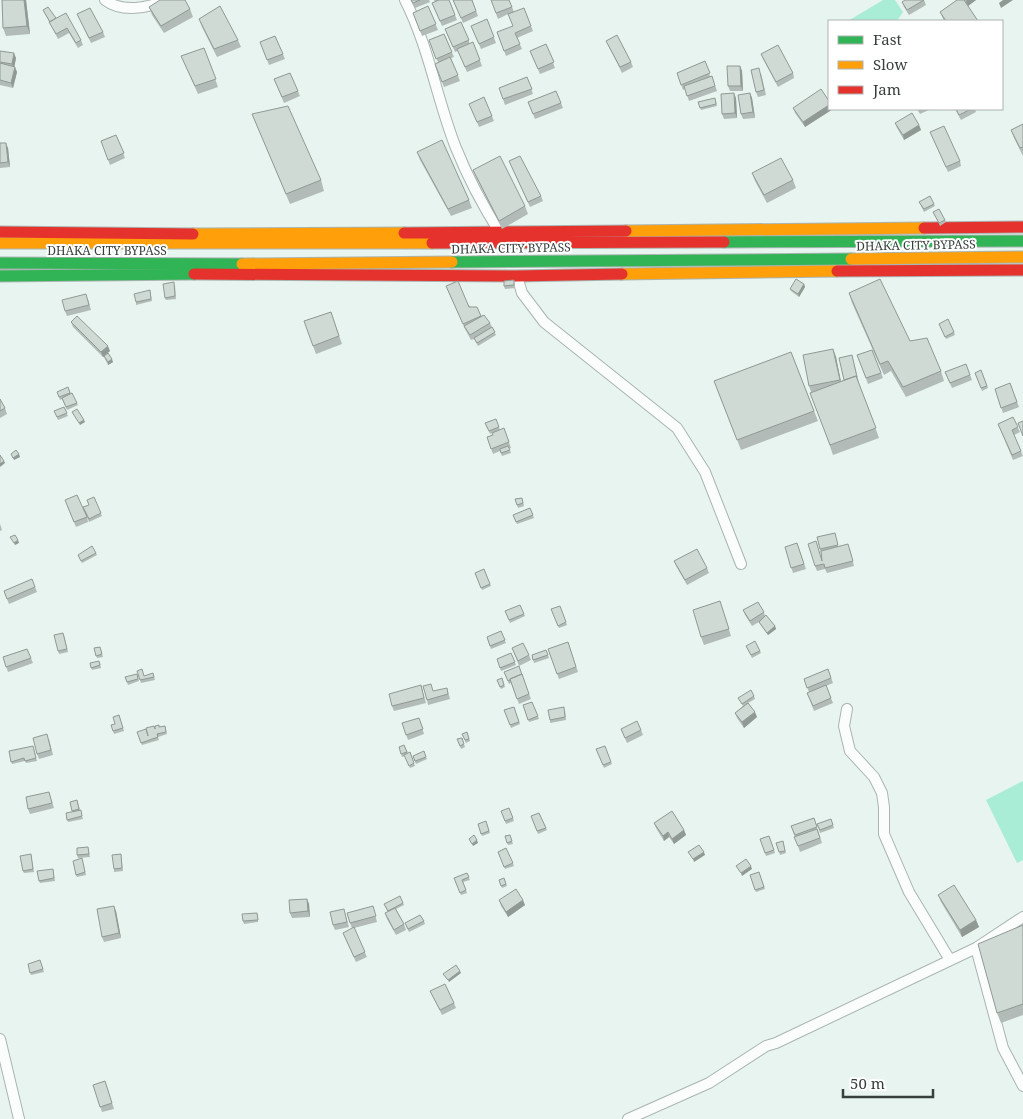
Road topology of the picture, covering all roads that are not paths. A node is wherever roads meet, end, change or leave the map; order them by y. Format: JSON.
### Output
{"nodes":[{"id":1,"x":104,"y":0,"type":"edge"},
{"id":2,"x":167,"y":0,"type":"edge"},
{"id":3,"x":405,"y":0,"type":"edge"},
{"id":4,"x":1023,"y":226,"type":"edge"},
{"id":5,"x":0,"y":232,"type":"edge"},
{"id":6,"x":500,"y":233,"type":"junction"},
{"id":7,"x":1023,"y":241,"type":"edge"},
{"id":8,"x":0,"y":243,"type":"edge"},
{"id":9,"x":1023,"y":257,"type":"edge"},
{"id":10,"x":0,"y":263,"type":"edge"},
{"id":11,"x":1023,"y":270,"type":"edge"},
{"id":12,"x":0,"y":276,"type":"edge"},
{"id":13,"x":517,"y":276,"type":"junction"},
{"id":14,"x":741,"y":564,"type":"dead end"},
{"id":15,"x":847,"y":709,"type":"dead end"},
{"id":16,"x":1023,"y":917,"type":"edge"},
{"id":17,"x":976,"y":948,"type":"junction"},
{"id":18,"x":950,"y":960,"type":"junction"},
{"id":19,"x":0,"y":1039,"type":"edge"},
{"id":20,"x":1023,"y":1086,"type":"edge"},
{"id":21,"x":19,"y":1119,"type":"edge"},
{"id":22,"x":628,"y":1119,"type":"edge"}],
"edges":[{"from":1,"to":2,"type":"street"},
{"from":3,"to":6,"type":"street"},
{"from":4,"to":6,"type":"main road"},
{"from":5,"to":6,"type":"main road"},
{"from":7,"to":8,"type":"main road","name":"DHAKA CITY BYPASS"},
{"from":9,"to":10,"type":"main road","name":"DHAKA CITY BYPASS"},
{"from":11,"to":13,"type":"main road"},
{"from":12,"to":13,"type":"main road"},
{"from":13,"to":14,"type":"street"},
{"from":15,"to":18,"type":"street"},
{"from":16,"to":17,"type":"street"},
{"from":17,"to":18,"type":"street"},
{"from":17,"to":20,"type":"street"},
{"from":18,"to":22,"type":"street"},
{"from":19,"to":21,"type":"street"}]}
